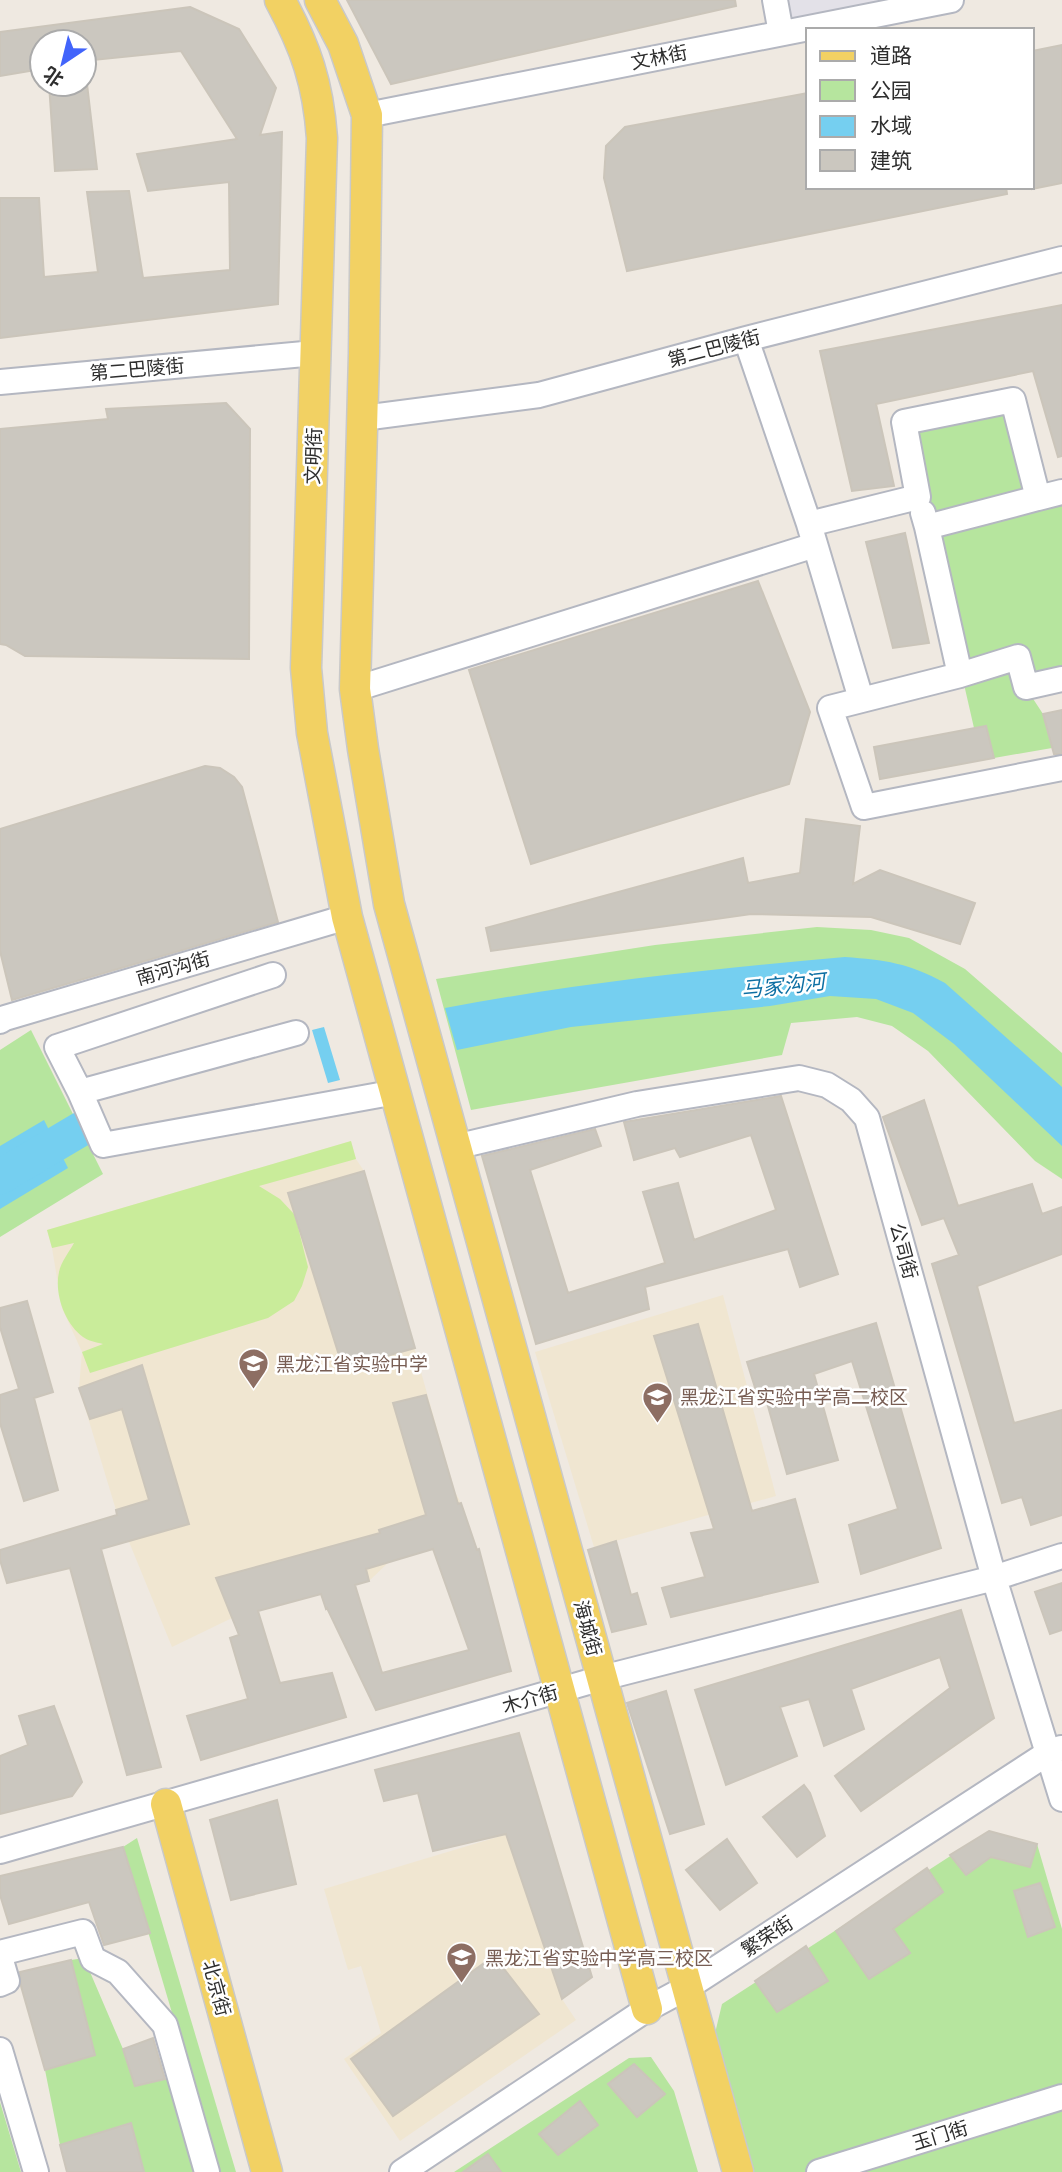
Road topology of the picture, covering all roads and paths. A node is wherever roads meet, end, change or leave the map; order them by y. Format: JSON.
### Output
{"nodes":[{"id":1,"x":280,"y":0,"type":"edge"},
{"id":2,"x":320,"y":0,"type":"edge"},
{"id":3,"x":775,"y":0,"type":"edge"},
{"id":4,"x":951,"y":0,"type":"edge"},
{"id":5,"x":806,"y":28,"type":"edge"},
{"id":6,"x":807,"y":28,"type":"edge"},
{"id":7,"x":781,"y":33,"type":"junction"},
{"id":8,"x":367,"y":114,"type":"junction"},
{"id":9,"x":1062,"y":259,"type":"edge"},
{"id":10,"x":746,"y":339,"type":"junction"},
{"id":11,"x":315,"y":353,"type":"junction"},
{"id":12,"x":0,"y":382,"type":"edge"},
{"id":13,"x":363,"y":418,"type":"junction"},
{"id":14,"x":1062,"y":492,"type":"edge"},
{"id":15,"x":919,"y":497,"type":"junction"},
{"id":16,"x":1038,"y":498,"type":"junction"},
{"id":17,"x":927,"y":527,"type":"junction"},
{"id":18,"x":812,"y":535,"type":"junction"},
{"id":19,"x":960,"y":675,"type":"junction"},
{"id":20,"x":1062,"y":678,"type":"edge"},
{"id":21,"x":355,"y":689,"type":"junction"},
{"id":22,"x":862,"y":699,"type":"junction"},
{"id":23,"x":1062,"y":768,"type":"edge"},
{"id":24,"x":347,"y":917,"type":"junction"},
{"id":25,"x":273,"y":975,"type":"dead end"},
{"id":26,"x":0,"y":1021,"type":"edge"},
{"id":27,"x":296,"y":1033,"type":"dead end"},
{"id":28,"x":80,"y":1092,"type":"junction"},
{"id":29,"x":396,"y":1092,"type":"junction"},
{"id":30,"x":455,"y":1147,"type":"junction"},
{"id":31,"x":1062,"y":1556,"type":"edge"},
{"id":32,"x":994,"y":1578,"type":"junction"},
{"id":33,"x":602,"y":1678,"type":"junction"},
{"id":34,"x":559,"y":1690,"type":"junction"},
{"id":35,"x":1055,"y":1750,"type":"edge"},
{"id":36,"x":1062,"y":1798,"type":"edge"},
{"id":37,"x":166,"y":1804,"type":"junction"},
{"id":38,"x":0,"y":1851,"type":"edge"},
{"id":39,"x":0,"y":1955,"type":"edge"},
{"id":40,"x":0,"y":1984,"type":"edge"},
{"id":41,"x":688,"y":1987,"type":"junction"},
{"id":42,"x":647,"y":2009,"type":"junction"},
{"id":43,"x":0,"y":2050,"type":"edge"},
{"id":44,"x":1062,"y":2097,"type":"edge"},
{"id":45,"x":36,"y":2172,"type":"edge"},
{"id":46,"x":207,"y":2172,"type":"edge"},
{"id":47,"x":267,"y":2172,"type":"edge"},
{"id":48,"x":402,"y":2172,"type":"edge"},
{"id":49,"x":738,"y":2172,"type":"edge"},
{"id":50,"x":819,"y":2172,"type":"edge"}],
"edges":[{"from":1,"to":11,"type":"main road","name":"文明街"},
{"from":2,"to":8,"type":"main road"},
{"from":3,"to":7,"type":"street"},
{"from":4,"to":6,"type":"street","name":"文林街"},
{"from":5,"to":7,"type":"street","name":"文林街"},
{"from":7,"to":8,"type":"street","name":"文林街"},
{"from":8,"to":13,"type":"main road"},
{"from":9,"to":10,"type":"street","name":"第二巴陵街"},
{"from":10,"to":13,"type":"street","name":"第二巴陵街"},
{"from":10,"to":18,"type":"street"},
{"from":11,"to":12,"type":"street","name":"第二巴陵街"},
{"from":11,"to":24,"type":"main road","name":"文明街"},
{"from":13,"to":21,"type":"main road"},
{"from":14,"to":16,"type":"street"},
{"from":15,"to":16,"type":"street"},
{"from":15,"to":17,"type":"street"},
{"from":15,"to":18,"type":"street"},
{"from":16,"to":17,"type":"street"},
{"from":17,"to":19,"type":"street"},
{"from":18,"to":21,"type":"street"},
{"from":18,"to":22,"type":"street"},
{"from":19,"to":20,"type":"street"},
{"from":19,"to":22,"type":"street"},
{"from":21,"to":30,"type":"main road","name":"海城街"},
{"from":22,"to":23,"type":"street"},
{"from":24,"to":26,"type":"street","name":"南河沟街"},
{"from":24,"to":29,"type":"main road","name":"文明街"},
{"from":25,"to":28,"type":"street"},
{"from":27,"to":28,"type":"street"},
{"from":28,"to":29,"type":"street"},
{"from":29,"to":34,"type":"main road"},
{"from":30,"to":32,"type":"street","name":"公司街"},
{"from":30,"to":33,"type":"main road","name":"海城街"},
{"from":31,"to":32,"type":"street","name":"木介街"},
{"from":32,"to":33,"type":"street","name":"木介街"},
{"from":32,"to":35,"type":"street","name":"公司街"},
{"from":33,"to":34,"type":"street","name":"木介街"},
{"from":33,"to":41,"type":"main road","name":"海城街"},
{"from":34,"to":37,"type":"street","name":"木介街"},
{"from":34,"to":42,"type":"main road"},
{"from":35,"to":36,"type":"street","name":"公司街"},
{"from":35,"to":41,"type":"street","name":"繁荣街"},
{"from":37,"to":38,"type":"street","name":"木介街"},
{"from":37,"to":47,"type":"main road","name":"北京街"},
{"from":39,"to":40,"type":"street"},
{"from":39,"to":46,"type":"street"},
{"from":41,"to":42,"type":"street","name":"繁荣街"},
{"from":41,"to":49,"type":"main road","name":"海城街"},
{"from":42,"to":48,"type":"street","name":"繁荣街"},
{"from":43,"to":45,"type":"street"},
{"from":44,"to":50,"type":"street","name":"玉门街"}]}
